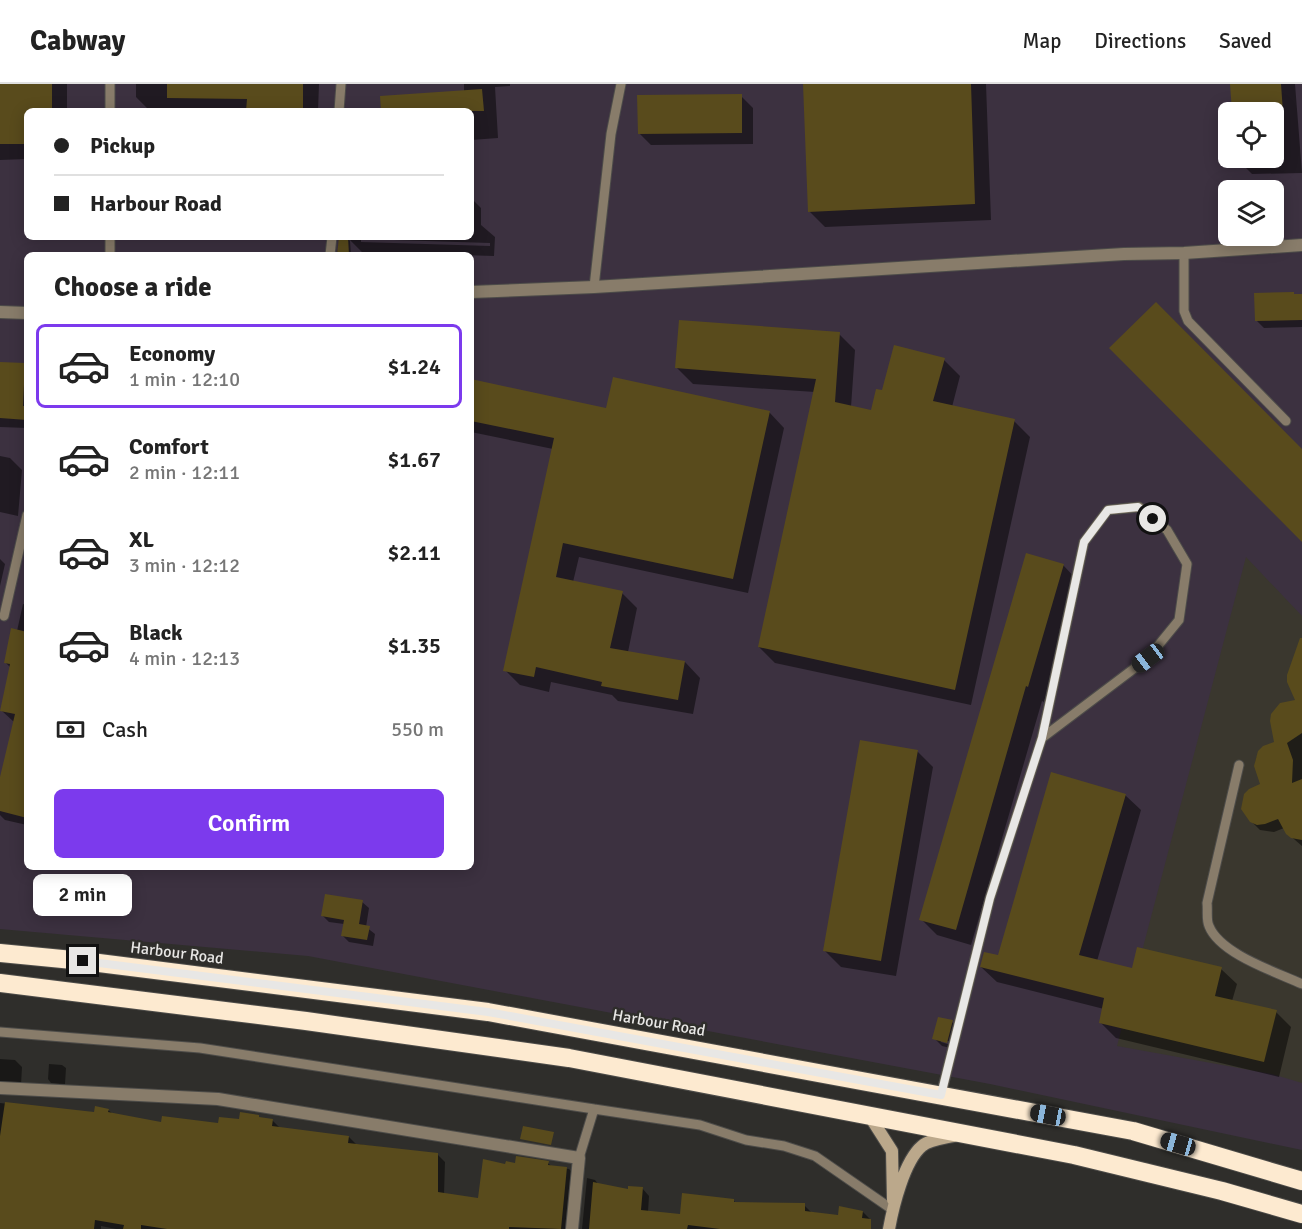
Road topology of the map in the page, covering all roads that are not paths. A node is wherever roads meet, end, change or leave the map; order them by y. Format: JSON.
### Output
{"nodes":[{"id":1,"x":110,"y":84,"type":"edge"},
{"id":2,"x":341,"y":84,"type":"edge"},
{"id":3,"x":621,"y":84,"type":"edge"},
{"id":4,"x":110,"y":108,"type":"edge"},
{"id":5,"x":339,"y":108,"type":"edge"},
{"id":6,"x":1302,"y":245,"type":"edge"},
{"id":7,"x":1184,"y":253,"type":"junction"},
{"id":8,"x":594,"y":287,"type":"junction"},
{"id":9,"x":474,"y":292,"type":"edge"},
{"id":10,"x":0,"y":312,"type":"edge"},
{"id":11,"x":24,"y":313,"type":"edge"},
{"id":12,"x":1286,"y":421,"type":"dead end"},
{"id":13,"x":24,"y":528,"type":"edge"},
{"id":14,"x":4,"y":616,"type":"dead end"},
{"id":15,"x":1042,"y":738,"type":"junction"},
{"id":16,"x":1239,"y":765,"type":"dead end"},
{"id":17,"x":0,"y":953,"type":"edge"},
{"id":18,"x":0,"y":983,"type":"edge"},
{"id":19,"x":1302,"y":984,"type":"edge"},
{"id":20,"x":0,"y":1032,"type":"edge"},
{"id":21,"x":0,"y":1088,"type":"edge"},
{"id":22,"x":941,"y":1095,"type":"junction"},
{"id":23,"x":594,"y":1109,"type":"junction"},
{"id":24,"x":868,"y":1115,"type":"junction"},
{"id":25,"x":961,"y":1134,"type":"junction"},
{"id":26,"x":579,"y":1158,"type":"junction"},
{"id":27,"x":1302,"y":1180,"type":"edge"},
{"id":28,"x":893,"y":1210,"type":"junction"},
{"id":29,"x":1302,"y":1214,"type":"edge"},
{"id":30,"x":572,"y":1229,"type":"edge"},
{"id":31,"x":889,"y":1229,"type":"edge"}],
"edges":[{"from":1,"to":4,"type":"lane"},
{"from":2,"to":5,"type":"lane"},
{"from":3,"to":8,"type":"lane"},
{"from":6,"to":7,"type":"street"},
{"from":7,"to":8,"type":"street"},
{"from":7,"to":12,"type":"lane"},
{"from":8,"to":9,"type":"street"},
{"from":10,"to":11,"type":"street"},
{"from":13,"to":14,"type":"lane"},
{"from":15,"to":15,"type":"lane"},
{"from":15,"to":22,"type":"lane"},
{"from":16,"to":19,"type":"lane"},
{"from":17,"to":22,"type":"highway","name":"Harbour Road"},
{"from":18,"to":24,"type":"highway"},
{"from":20,"to":23,"type":"lane"},
{"from":21,"to":26,"type":"street"},
{"from":22,"to":27,"type":"highway","name":"Harbour Road"},
{"from":23,"to":26,"type":"lane"},
{"from":23,"to":28,"type":"lane"},
{"from":24,"to":25,"type":"highway"},
{"from":24,"to":28,"type":"street"},
{"from":25,"to":28,"type":"street"},
{"from":25,"to":29,"type":"highway"},
{"from":26,"to":30,"type":"street"},
{"from":28,"to":31,"type":"street"}]}
